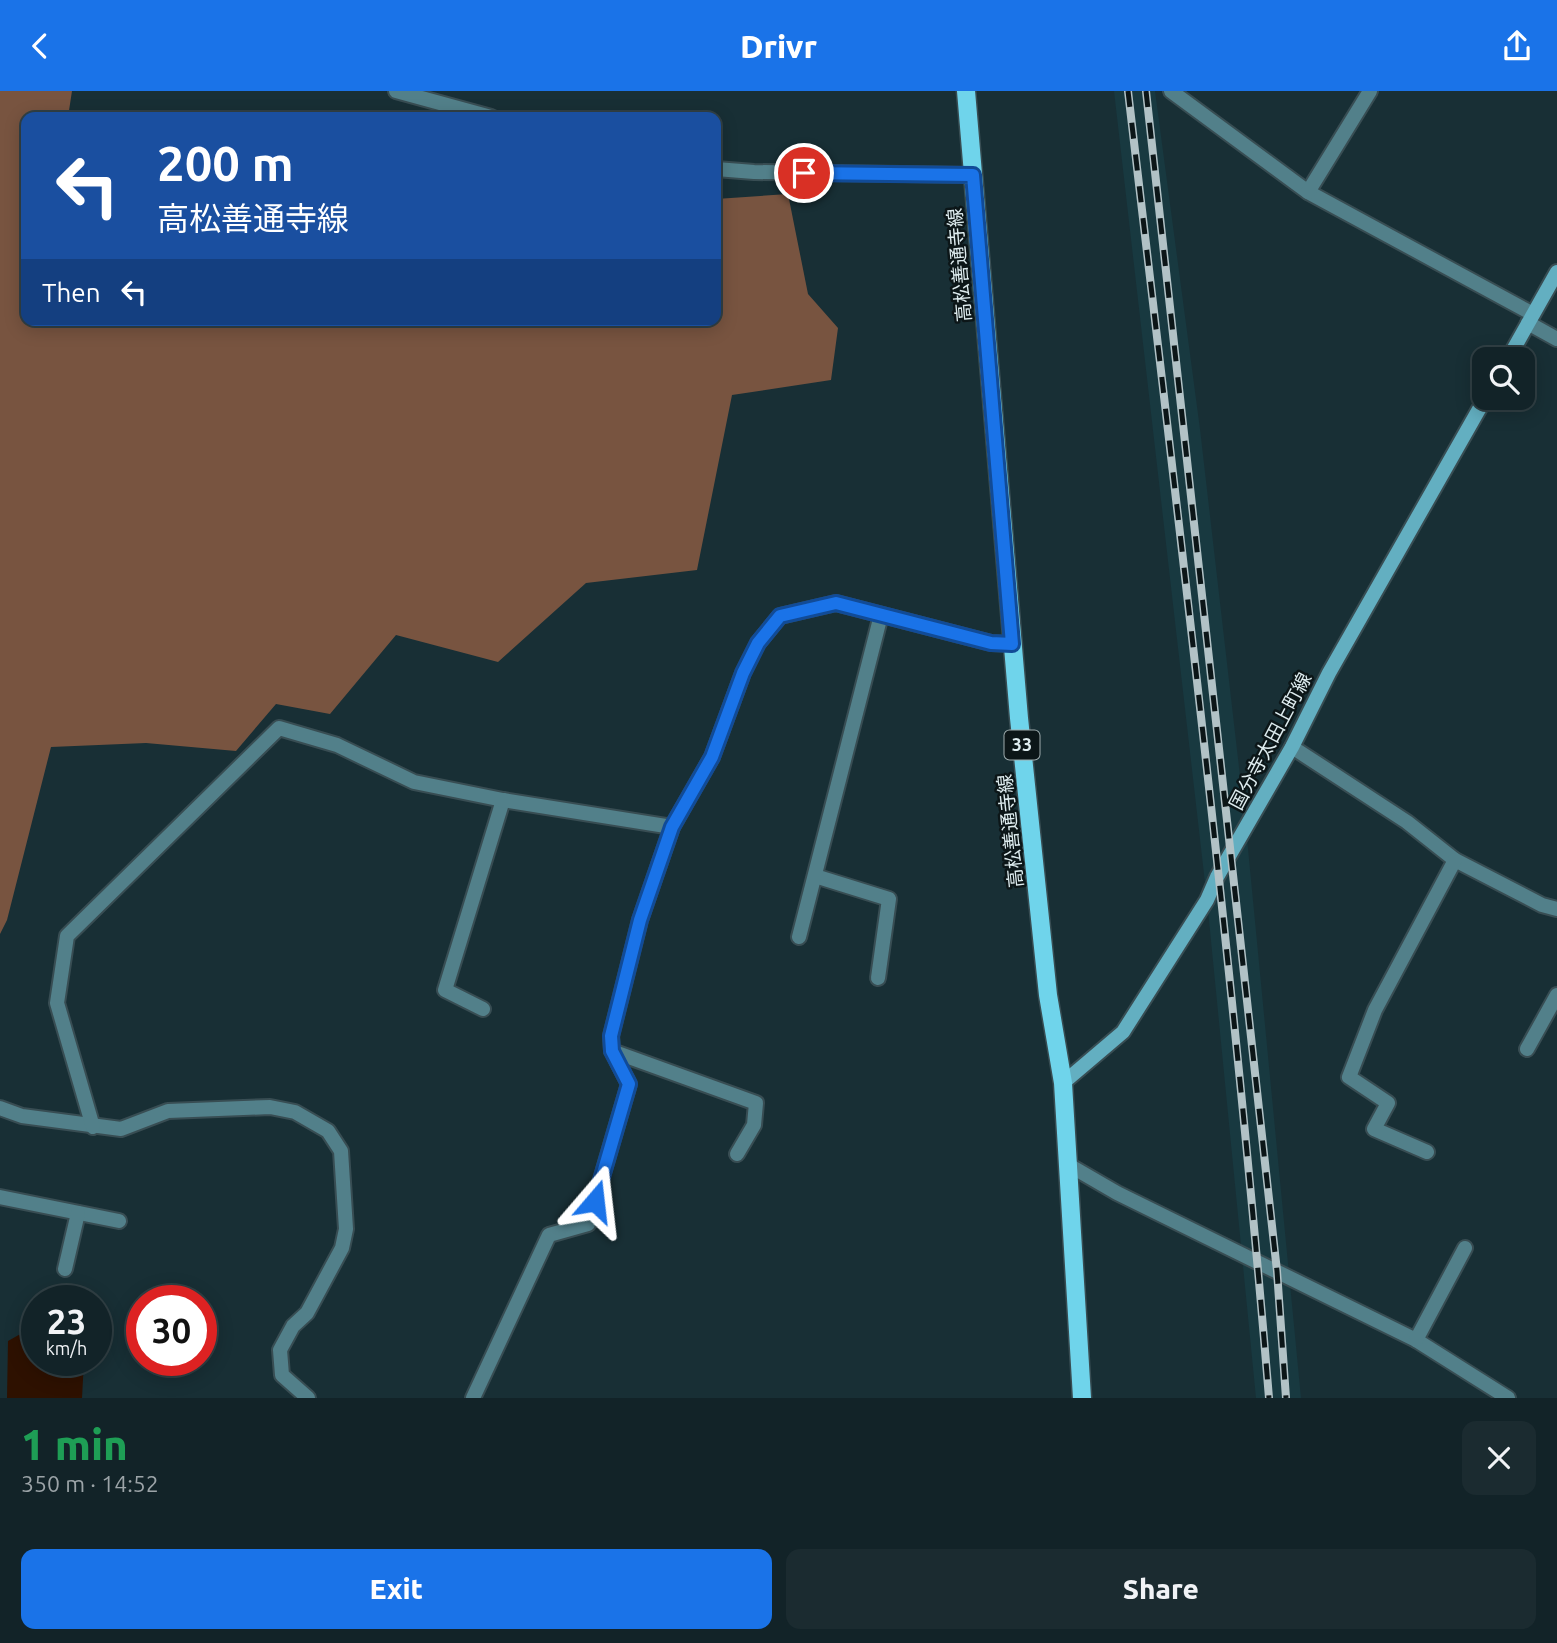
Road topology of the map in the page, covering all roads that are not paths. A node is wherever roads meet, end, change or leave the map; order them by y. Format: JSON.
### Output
{"nodes":[{"id":1,"x":396,"y":91,"type":"edge"},
{"id":2,"x":966,"y":91,"type":"edge"},
{"id":3,"x":1171,"y":91,"type":"edge"},
{"id":4,"x":1370,"y":91,"type":"edge"},
{"id":5,"x":473,"y":112,"type":"edge"},
{"id":6,"x":721,"y":169,"type":"edge"},
{"id":7,"x":973,"y":175,"type":"junction"},
{"id":8,"x":1308,"y":192,"type":"junction"},
{"id":9,"x":1557,"y":272,"type":"edge"},
{"id":10,"x":1530,"y":319,"type":"junction"},
{"id":11,"x":1557,"y":339,"type":"edge"},
{"id":12,"x":1515,"y":347,"type":"edge"},
{"id":13,"x":1479,"y":410,"type":"edge"},
{"id":14,"x":881,"y":615,"type":"junction"},
{"id":15,"x":1012,"y":644,"type":"junction"},
{"id":16,"x":1292,"y":747,"type":"junction"},
{"id":17,"x":503,"y":800,"type":"junction"},
{"id":18,"x":672,"y":827,"type":"junction"},
{"id":19,"x":1455,"y":860,"type":"junction"},
{"id":20,"x":815,"y":876,"type":"junction"},
{"id":21,"x":1557,"y":909,"type":"edge"},
{"id":22,"x":799,"y":937,"type":"dead end"},
{"id":23,"x":878,"y":978,"type":"dead end"},
{"id":24,"x":1557,"y":995,"type":"edge"},
{"id":25,"x":483,"y":1009,"type":"dead end"},
{"id":26,"x":1527,"y":1049,"type":"dead end"},
{"id":27,"x":612,"y":1051,"type":"junction"},
{"id":28,"x":1063,"y":1083,"type":"junction"},
{"id":29,"x":0,"y":1108,"type":"edge"},
{"id":30,"x":93,"y":1127,"type":"junction"},
{"id":31,"x":1427,"y":1153,"type":"dead end"},
{"id":32,"x":737,"y":1154,"type":"dead end"},
{"id":33,"x":1067,"y":1164,"type":"junction"},
{"id":34,"x":0,"y":1197,"type":"edge"},
{"id":35,"x":78,"y":1213,"type":"junction"},
{"id":36,"x":119,"y":1221,"type":"dead end"},
{"id":37,"x":1465,"y":1248,"type":"dead end"},
{"id":38,"x":65,"y":1269,"type":"dead end"},
{"id":39,"x":1416,"y":1340,"type":"junction"},
{"id":40,"x":308,"y":1398,"type":"edge"},
{"id":41,"x":473,"y":1398,"type":"edge"},
{"id":42,"x":1082,"y":1398,"type":"edge"},
{"id":43,"x":1508,"y":1398,"type":"edge"}],
"edges":[{"from":1,"to":5,"type":"street"},
{"from":2,"to":7,"type":"main road","name":"高松善通寺線","number":"33"},
{"from":3,"to":8,"type":"street"},
{"from":4,"to":8,"type":"street"},
{"from":6,"to":7,"type":"street"},
{"from":7,"to":15,"type":"main road","name":"高松善通寺線","number":"33"},
{"from":8,"to":10,"type":"street"},
{"from":9,"to":10,"type":"main road"},
{"from":10,"to":11,"type":"street"},
{"from":10,"to":12,"type":"main road"},
{"from":13,"to":16,"type":"main road","name":"国分寺太田上町線"},
{"from":14,"to":15,"type":"street"},
{"from":14,"to":18,"type":"street"},
{"from":14,"to":20,"type":"street"},
{"from":15,"to":28,"type":"main road","name":"高松善通寺線","number":"33"},
{"from":16,"to":19,"type":"street"},
{"from":16,"to":28,"type":"main road","name":"国分寺太田上町線"},
{"from":17,"to":18,"type":"street"},
{"from":17,"to":25,"type":"street"},
{"from":17,"to":30,"type":"street"},
{"from":18,"to":27,"type":"street"},
{"from":19,"to":21,"type":"street"},
{"from":19,"to":31,"type":"street"},
{"from":20,"to":22,"type":"street"},
{"from":20,"to":23,"type":"street"},
{"from":24,"to":26,"type":"street"},
{"from":27,"to":32,"type":"street"},
{"from":27,"to":41,"type":"street"},
{"from":28,"to":33,"type":"main road","name":"高松善通寺線","number":"33"},
{"from":29,"to":30,"type":"street"},
{"from":30,"to":40,"type":"street"},
{"from":33,"to":39,"type":"street"},
{"from":33,"to":42,"type":"main road","name":"高松善通寺線","number":"33"},
{"from":34,"to":35,"type":"street"},
{"from":35,"to":36,"type":"street"},
{"from":35,"to":38,"type":"street"},
{"from":37,"to":39,"type":"street"},
{"from":39,"to":43,"type":"street"}]}
